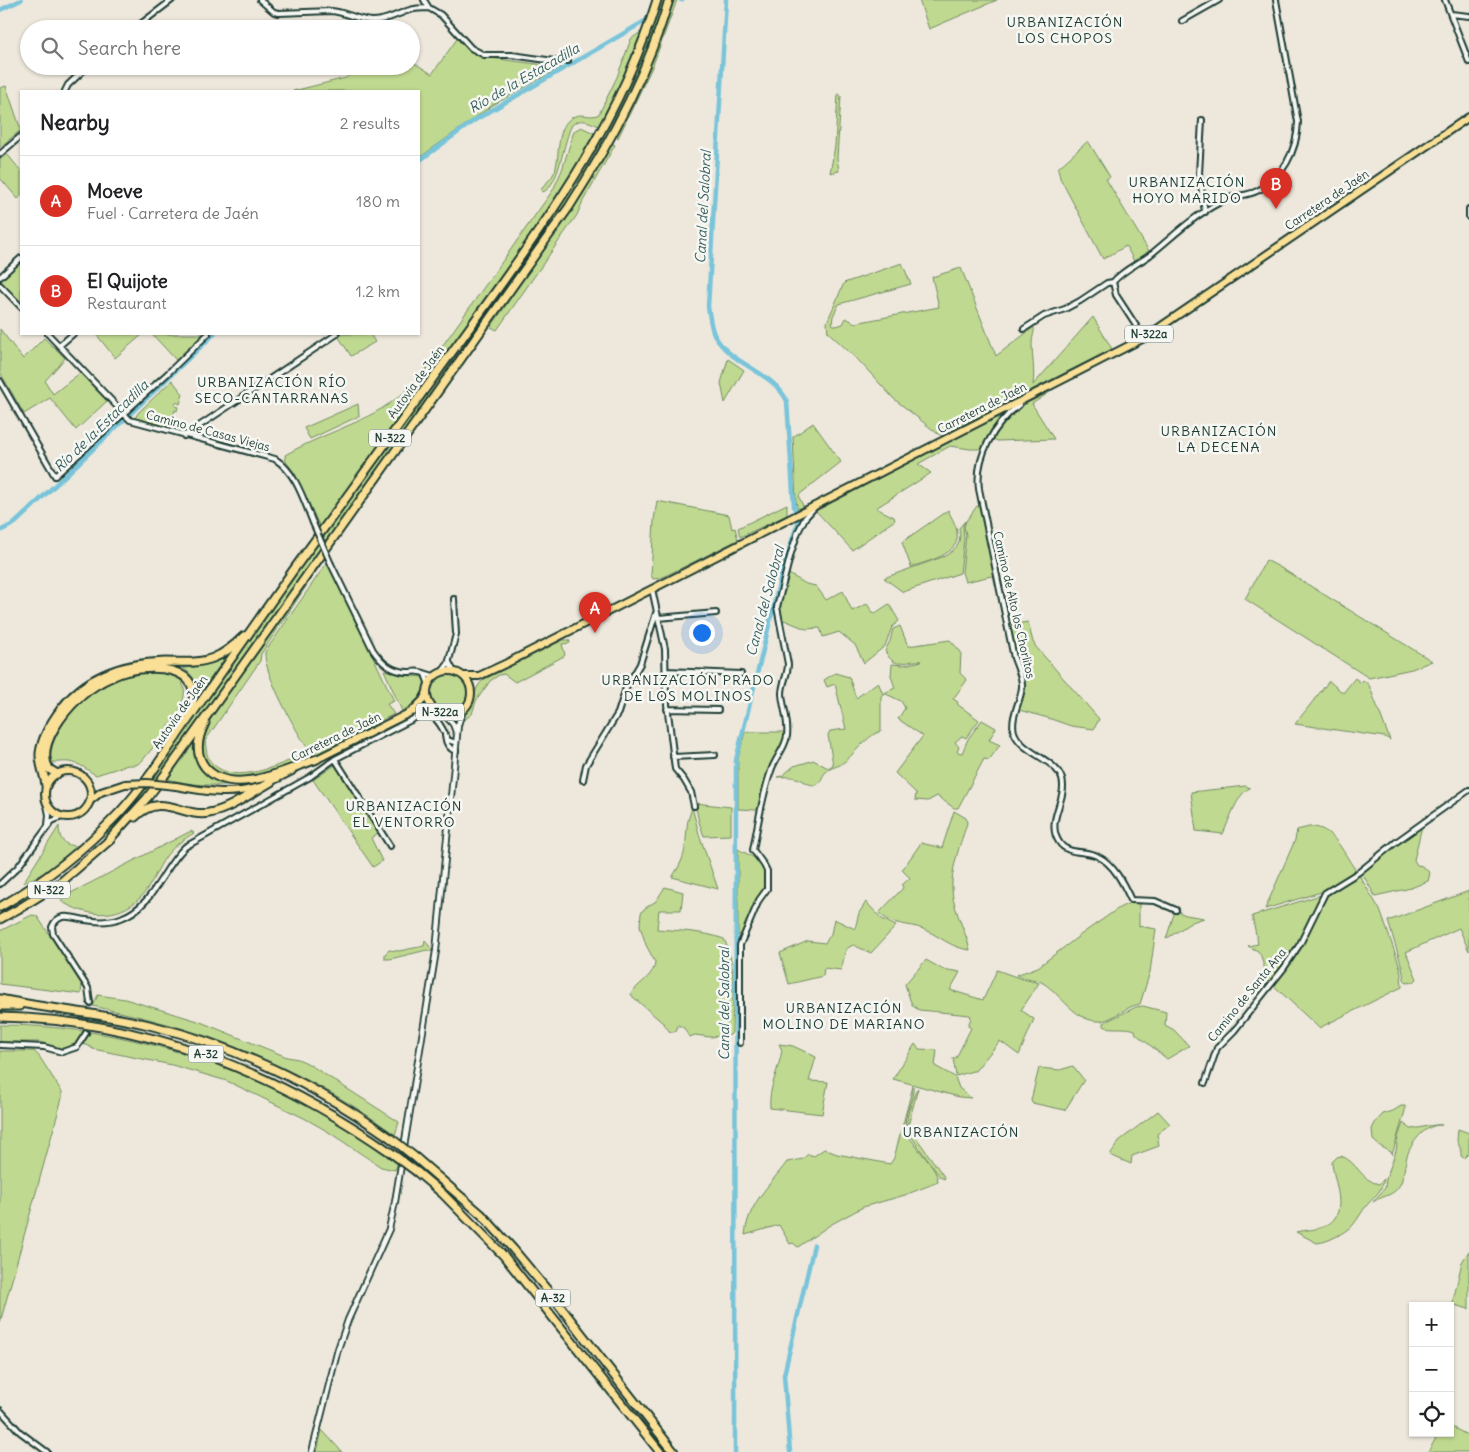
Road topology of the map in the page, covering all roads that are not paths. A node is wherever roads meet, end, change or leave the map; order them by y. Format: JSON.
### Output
{"nodes":[{"id":1,"x":172,"y":0,"type":"edge"},
{"id":2,"x":260,"y":0,"type":"edge"},
{"id":3,"x":424,"y":0,"type":"edge"},
{"id":4,"x":657,"y":0,"type":"edge"},
{"id":5,"x":669,"y":0,"type":"edge"},
{"id":6,"x":1219,"y":0,"type":"edge"},
{"id":7,"x":1276,"y":0,"type":"edge"},
{"id":8,"x":1445,"y":0,"type":"edge"},
{"id":9,"x":429,"y":8,"type":"junction"},
{"id":10,"x":1451,"y":14,"type":"junction"},
{"id":11,"x":1469,"y":16,"type":"edge"},
{"id":12,"x":146,"y":20,"type":"edge"},
{"id":13,"x":367,"y":20,"type":"edge"},
{"id":14,"x":380,"y":20,"type":"edge"},
{"id":15,"x":1182,"y":21,"type":"dead end"},
{"id":16,"x":568,"y":61,"type":"dead end"},
{"id":17,"x":1469,"y":62,"type":"edge"},
{"id":18,"x":78,"y":75,"type":"edge"},
{"id":19,"x":65,"y":90,"type":"edge"},
{"id":20,"x":1469,"y":117,"type":"edge"},
{"id":21,"x":1202,"y":120,"type":"dead end"},
{"id":22,"x":20,"y":137,"type":"edge"},
{"id":23,"x":0,"y":154,"type":"edge"},
{"id":24,"x":1469,"y":209,"type":"edge"},
{"id":25,"x":1205,"y":212,"type":"junction"},
{"id":26,"x":1469,"y":217,"type":"edge"},
{"id":27,"x":20,"y":259,"type":"edge"},
{"id":28,"x":0,"y":277,"type":"edge"},
{"id":29,"x":1113,"y":282,"type":"junction"},
{"id":30,"x":0,"y":285,"type":"edge"},
{"id":31,"x":20,"y":306,"type":"edge"},
{"id":32,"x":1024,"y":329,"type":"dead end"},
{"id":33,"x":49,"y":335,"type":"edge"},
{"id":34,"x":72,"y":335,"type":"edge"},
{"id":35,"x":207,"y":335,"type":"edge"},
{"id":36,"x":336,"y":335,"type":"edge"},
{"id":37,"x":1144,"y":338,"type":"junction"},
{"id":38,"x":59,"y":346,"type":"junction"},
{"id":39,"x":0,"y":381,"type":"edge"},
{"id":40,"x":1026,"y":398,"type":"junction"},
{"id":41,"x":123,"y":414,"type":"junction"},
{"id":42,"x":184,"y":436,"type":"junction"},
{"id":43,"x":815,"y":506,"type":"junction"},
{"id":44,"x":652,"y":588,"type":"junction"},
{"id":45,"x":454,"y":599,"type":"dead end"},
{"id":46,"x":656,"y":610,"type":"junction"},
{"id":47,"x":263,"y":612,"type":"junction"},
{"id":48,"x":716,"y":613,"type":"dead end"},
{"id":49,"x":658,"y":618,"type":"junction"},
{"id":50,"x":449,"y":660,"type":"junction"},
{"id":51,"x":666,"y":671,"type":"junction"},
{"id":52,"x":454,"y":672,"type":"junction"},
{"id":53,"x":425,"y":674,"type":"junction"},
{"id":54,"x":438,"y":674,"type":"junction"},
{"id":55,"x":741,"y":674,"type":"dead end"},
{"id":56,"x":463,"y":676,"type":"junction"},
{"id":57,"x":479,"y":676,"type":"junction"},
{"id":58,"x":429,"y":687,"type":"junction"},
{"id":59,"x":471,"y":695,"type":"junction"},
{"id":60,"x":463,"y":709,"type":"junction"},
{"id":61,"x":667,"y":709,"type":"junction"},
{"id":62,"x":210,"y":710,"type":"junction"},
{"id":63,"x":718,"y":710,"type":"dead end"},
{"id":64,"x":411,"y":712,"type":"junction"},
{"id":65,"x":441,"y":712,"type":"junction"},
{"id":66,"x":444,"y":731,"type":"junction"},
{"id":67,"x":457,"y":737,"type":"junction"},
{"id":68,"x":173,"y":741,"type":"junction"},
{"id":69,"x":456,"y":743,"type":"junction"},
{"id":70,"x":456,"y":751,"type":"junction"},
{"id":71,"x":715,"y":755,"type":"dead end"},
{"id":72,"x":673,"y":757,"type":"junction"},
{"id":73,"x":317,"y":759,"type":"junction"},
{"id":74,"x":335,"y":759,"type":"junction"},
{"id":75,"x":57,"y":774,"type":"junction"},
{"id":76,"x":583,"y":780,"type":"dead end"},
{"id":77,"x":271,"y":782,"type":"junction"},
{"id":78,"x":125,"y":784,"type":"junction"},
{"id":79,"x":46,"y":786,"type":"junction"},
{"id":80,"x":91,"y":789,"type":"junction"},
{"id":81,"x":1469,"y":790,"type":"edge"},
{"id":82,"x":91,"y":800,"type":"junction"},
{"id":83,"x":47,"y":805,"type":"junction"},
{"id":84,"x":694,"y":806,"type":"dead end"},
{"id":85,"x":62,"y":817,"type":"junction"},
{"id":86,"x":47,"y":827,"type":"junction"},
{"id":87,"x":107,"y":842,"type":"junction"},
{"id":88,"x":390,"y":846,"type":"dead end"},
{"id":89,"x":0,"y":884,"type":"edge"},
{"id":90,"x":0,"y":907,"type":"edge"},
{"id":91,"x":1176,"y":910,"type":"dead end"},
{"id":92,"x":0,"y":919,"type":"edge"},
{"id":93,"x":0,"y":999,"type":"edge"},
{"id":94,"x":90,"y":1003,"type":"tunnel mouth"},
{"id":95,"x":0,"y":1006,"type":"edge"},
{"id":96,"x":76,"y":1012,"type":"junction"},
{"id":97,"x":0,"y":1017,"type":"edge"},
{"id":98,"x":86,"y":1033,"type":"tunnel mouth"},
{"id":99,"x":740,"y":1043,"type":"dead end"},
{"id":100,"x":0,"y":1045,"type":"edge"},
{"id":101,"x":1205,"y":1083,"type":"dead end"},
{"id":102,"x":0,"y":1410,"type":"edge"},
{"id":103,"x":47,"y":1452,"type":"edge"},
{"id":104,"x":312,"y":1452,"type":"edge"},
{"id":105,"x":660,"y":1452,"type":"edge"},
{"id":106,"x":674,"y":1452,"type":"edge"}],
"edges":[{"from":1,"to":12,"type":"street"},
{"from":2,"to":13,"type":"street"},
{"from":3,"to":9,"type":"street"},
{"from":4,"to":47,"type":"highway","name":"Autovía de Jaén","number":"N-322"},
{"from":5,"to":62,"type":"highway","name":"Autovía de Jaén","number":"N-322"},
{"from":6,"to":15,"type":"street"},
{"from":7,"to":25,"type":"street"},
{"from":8,"to":10,"type":"street"},
{"from":9,"to":14,"type":"street"},
{"from":9,"to":16,"type":"street"},
{"from":10,"to":11,"type":"street"},
{"from":10,"to":17,"type":"street"},
{"from":18,"to":19,"type":"street"},
{"from":20,"to":37,"type":"highway","name":"Carretera de Jaén","number":"N-322a"},
{"from":21,"to":25,"type":"street"},
{"from":22,"to":23,"type":"street"},
{"from":24,"to":26,"type":"street"},
{"from":25,"to":29,"type":"street"},
{"from":27,"to":28,"type":"street"},
{"from":29,"to":32,"type":"street"},
{"from":29,"to":37,"type":"street"},
{"from":30,"to":31,"type":"street"},
{"from":33,"to":38,"type":"street","name":"Camino de Casas Viejas"},
{"from":34,"to":38,"type":"street"},
{"from":35,"to":41,"type":"street"},
{"from":36,"to":42,"type":"street"},
{"from":37,"to":40,"type":"highway","name":"Carretera de Jaén","number":"N-322a"},
{"from":38,"to":41,"type":"street","name":"Camino de Casas Viejas"},
{"from":39,"to":41,"type":"street"},
{"from":40,"to":43,"type":"highway","name":"Carretera de Jaén","number":"N-322a"},
{"from":40,"to":91,"type":"street","name":"Camino de Alto los Chorlitos"},
{"from":41,"to":42,"type":"street","name":"Camino de Casas Viejas"},
{"from":42,"to":53,"type":"street","name":"Camino de Casas Viejas","bridge":true},
{"from":43,"to":44,"type":"highway","name":"Carretera de Jaén","number":"N-322a"},
{"from":43,"to":99,"type":"street"},
{"from":44,"to":46,"type":"street"},
{"from":44,"to":57,"type":"highway","name":"Carretera de Jaén","number":"N-322a"},
{"from":45,"to":50,"type":"street"},
{"from":46,"to":49,"type":"street"},
{"from":46,"to":76,"type":"street"},
{"from":47,"to":68,"type":"highway","name":"Autovía de Jaén","number":"N-322"},
{"from":47,"to":79,"type":"highway"},
{"from":48,"to":49,"type":"street"},
{"from":49,"to":51,"type":"street"},
{"from":50,"to":52,"type":"street"},
{"from":50,"to":54,"type":"street"},
{"from":51,"to":55,"type":"street"},
{"from":51,"to":61,"type":"street"},
{"from":52,"to":54,"type":"highway","number":"N-322a"},
{"from":52,"to":56,"type":"highway","number":"N-322a"},
{"from":53,"to":54,"type":"street","name":"Camino de Casas Viejas"},
{"from":53,"to":58,"type":"street"},
{"from":54,"to":58,"type":"highway","number":"N-322a"},
{"from":56,"to":57,"type":"highway","name":"Carretera de Jaén","number":"N-322a"},
{"from":56,"to":59,"type":"highway","number":"N-322a"},
{"from":57,"to":59,"type":"highway","number":"N-322a"},
{"from":58,"to":64,"type":"highway","name":"Carretera de Jaén","number":"N-322a"},
{"from":58,"to":65,"type":"highway","number":"N-322a"},
{"from":59,"to":60,"type":"highway","number":"N-322a"},
{"from":60,"to":65,"type":"highway","number":"N-322a"},
{"from":60,"to":67,"type":"street"},
{"from":61,"to":63,"type":"street"},
{"from":61,"to":72,"type":"street"},
{"from":62,"to":73,"type":"highway"},
{"from":62,"to":87,"type":"highway","name":"Autovía de Jaén","number":"N-322"},
{"from":64,"to":65,"type":"highway","name":"Carretera de Jaén","number":"N-322a"},
{"from":64,"to":73,"type":"highway","name":"Carretera de Jaén","number":"N-322a"},
{"from":65,"to":67,"type":"street"},
{"from":66,"to":69,"type":"street"},
{"from":66,"to":70,"type":"street"},
{"from":66,"to":74,"type":"street"},
{"from":67,"to":69,"type":"street"},
{"from":68,"to":75,"type":"highway"},
{"from":68,"to":90,"type":"highway","name":"Autovía de Jaén","number":"N-322"},
{"from":69,"to":70,"type":"street"},
{"from":70,"to":104,"type":"street"},
{"from":71,"to":72,"type":"street"},
{"from":72,"to":84,"type":"street"},
{"from":73,"to":77,"type":"highway","name":"Carretera de Jaén","number":"N-322a"},
{"from":74,"to":88,"type":"street"},
{"from":74,"to":94,"type":"street"},
{"from":75,"to":79,"type":"highway"},
{"from":75,"to":80,"type":"highway"},
{"from":77,"to":78,"type":"highway","name":"Carretera de Jaén","bridge":true},
{"from":77,"to":87,"type":"highway"},
{"from":78,"to":80,"type":"highway"},
{"from":78,"to":82,"type":"highway"},
{"from":79,"to":83,"type":"highway"},
{"from":80,"to":82,"type":"highway"},
{"from":81,"to":101,"type":"street","name":"Camino de Santa Ana"},
{"from":82,"to":85,"type":"highway"},
{"from":83,"to":85,"type":"highway"},
{"from":83,"to":86,"type":"street"},
{"from":85,"to":86,"type":"street"},
{"from":86,"to":89,"type":"street"},
{"from":87,"to":92,"type":"highway","number":"N-322"},
{"from":93,"to":96,"type":"highway"},
{"from":95,"to":96,"type":"highway"},
{"from":96,"to":106,"type":"highway","number":"A-32","bridge":true},
{"from":97,"to":105,"type":"highway","number":"A-32","bridge":true},
{"from":98,"to":100,"type":"street"},
{"from":102,"to":103,"type":"street"}]}
